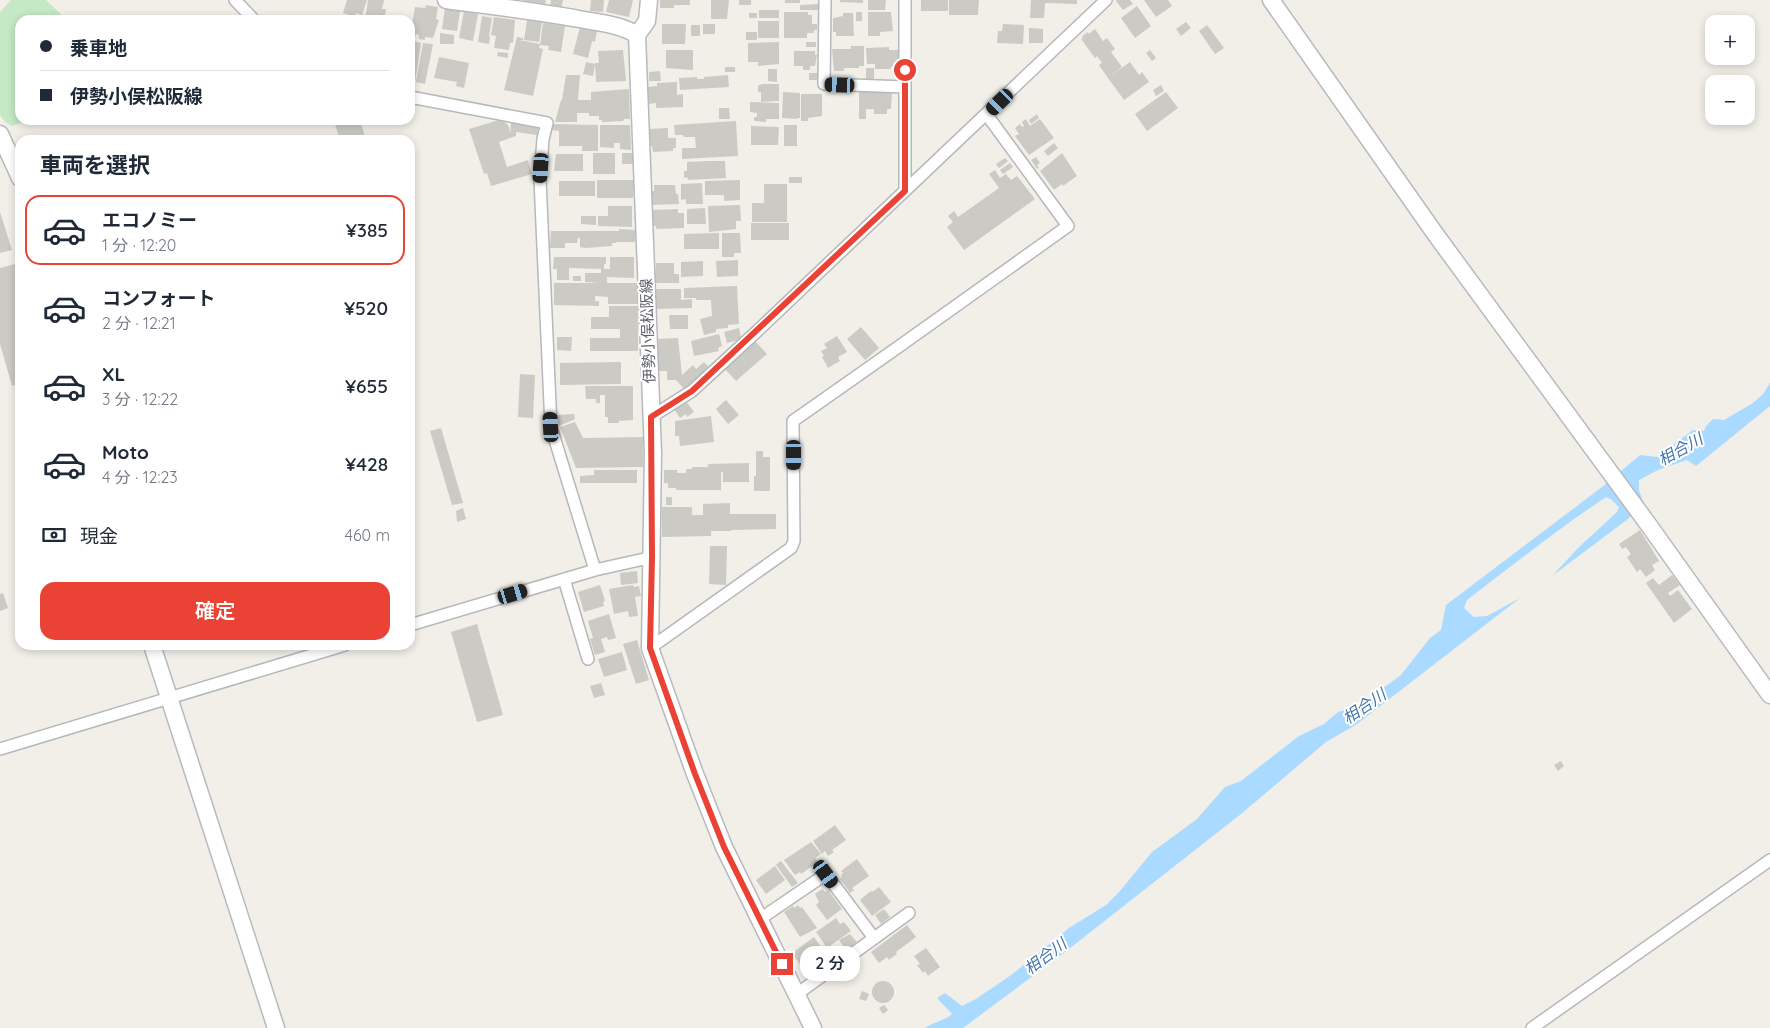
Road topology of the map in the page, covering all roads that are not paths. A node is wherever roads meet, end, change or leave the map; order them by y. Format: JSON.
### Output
{"nodes":[{"id":1,"x":235,"y":0,"type":"edge"},
{"id":2,"x":446,"y":0,"type":"edge"},
{"id":3,"x":649,"y":0,"type":"edge"},
{"id":4,"x":825,"y":0,"type":"edge"},
{"id":5,"x":905,"y":0,"type":"edge"},
{"id":6,"x":1106,"y":0,"type":"edge"},
{"id":7,"x":1271,"y":0,"type":"edge"},
{"id":8,"x":249,"y":15,"type":"edge"},
{"id":9,"x":637,"y":35,"type":"junction"},
{"id":10,"x":905,"y":87,"type":"junction"},
{"id":11,"x":415,"y":98,"type":"edge"},
{"id":12,"x":987,"y":115,"type":"junction"},
{"id":13,"x":0,"y":134,"type":"edge"},
{"id":14,"x":15,"y":167,"type":"edge"},
{"id":15,"x":905,"y":191,"type":"junction"},
{"id":16,"x":651,"y":417,"type":"junction"},
{"id":17,"x":652,"y":557,"type":"junction"},
{"id":18,"x":595,"y":570,"type":"junction"},
{"id":19,"x":564,"y":578,"type":"junction"},
{"id":20,"x":415,"y":623,"type":"edge"},
{"id":21,"x":650,"y":648,"type":"junction"},
{"id":22,"x":154,"y":650,"type":"edge"},
{"id":23,"x":328,"y":650,"type":"edge"},
{"id":24,"x":588,"y":659,"type":"dead end"},
{"id":25,"x":1770,"y":696,"type":"edge"},
{"id":26,"x":168,"y":698,"type":"junction"},
{"id":27,"x":0,"y":749,"type":"edge"},
{"id":28,"x":1770,"y":860,"type":"edge"},
{"id":29,"x":909,"y":913,"type":"dead end"},
{"id":30,"x":760,"y":919,"type":"junction"},
{"id":31,"x":874,"y":938,"type":"junction"},
{"id":32,"x":797,"y":994,"type":"junction"},
{"id":33,"x":276,"y":1028,"type":"edge"},
{"id":34,"x":814,"y":1028,"type":"edge"},
{"id":35,"x":1532,"y":1028,"type":"edge"}],
"edges":[{"from":1,"to":8,"type":"street"},
{"from":2,"to":9,"type":"street"},
{"from":3,"to":9,"type":"street"},
{"from":4,"to":10,"type":"street"},
{"from":5,"to":10,"type":"street"},
{"from":6,"to":12,"type":"street"},
{"from":7,"to":25,"type":"street"},
{"from":9,"to":16,"type":"street","name":"伊勢小俣松阪線"},
{"from":10,"to":15,"type":"street"},
{"from":11,"to":18,"type":"street"},
{"from":12,"to":15,"type":"street"},
{"from":12,"to":21,"type":"street"},
{"from":13,"to":14,"type":"street"},
{"from":15,"to":16,"type":"street"},
{"from":16,"to":17,"type":"street","name":"伊勢小俣松阪線"},
{"from":17,"to":18,"type":"street"},
{"from":17,"to":21,"type":"street","name":"伊勢小俣松阪線"},
{"from":18,"to":19,"type":"street"},
{"from":19,"to":20,"type":"street"},
{"from":19,"to":24,"type":"street"},
{"from":21,"to":30,"type":"street","name":"伊勢小俣松阪線"},
{"from":22,"to":26,"type":"street"},
{"from":23,"to":26,"type":"street"},
{"from":26,"to":27,"type":"street"},
{"from":26,"to":33,"type":"street"},
{"from":28,"to":35,"type":"street"},
{"from":29,"to":31,"type":"street"},
{"from":30,"to":31,"type":"street"},
{"from":30,"to":32,"type":"street","name":"伊勢小俣松阪線"},
{"from":31,"to":32,"type":"street"},
{"from":32,"to":34,"type":"street","name":"伊勢小俣松阪線"}]}
